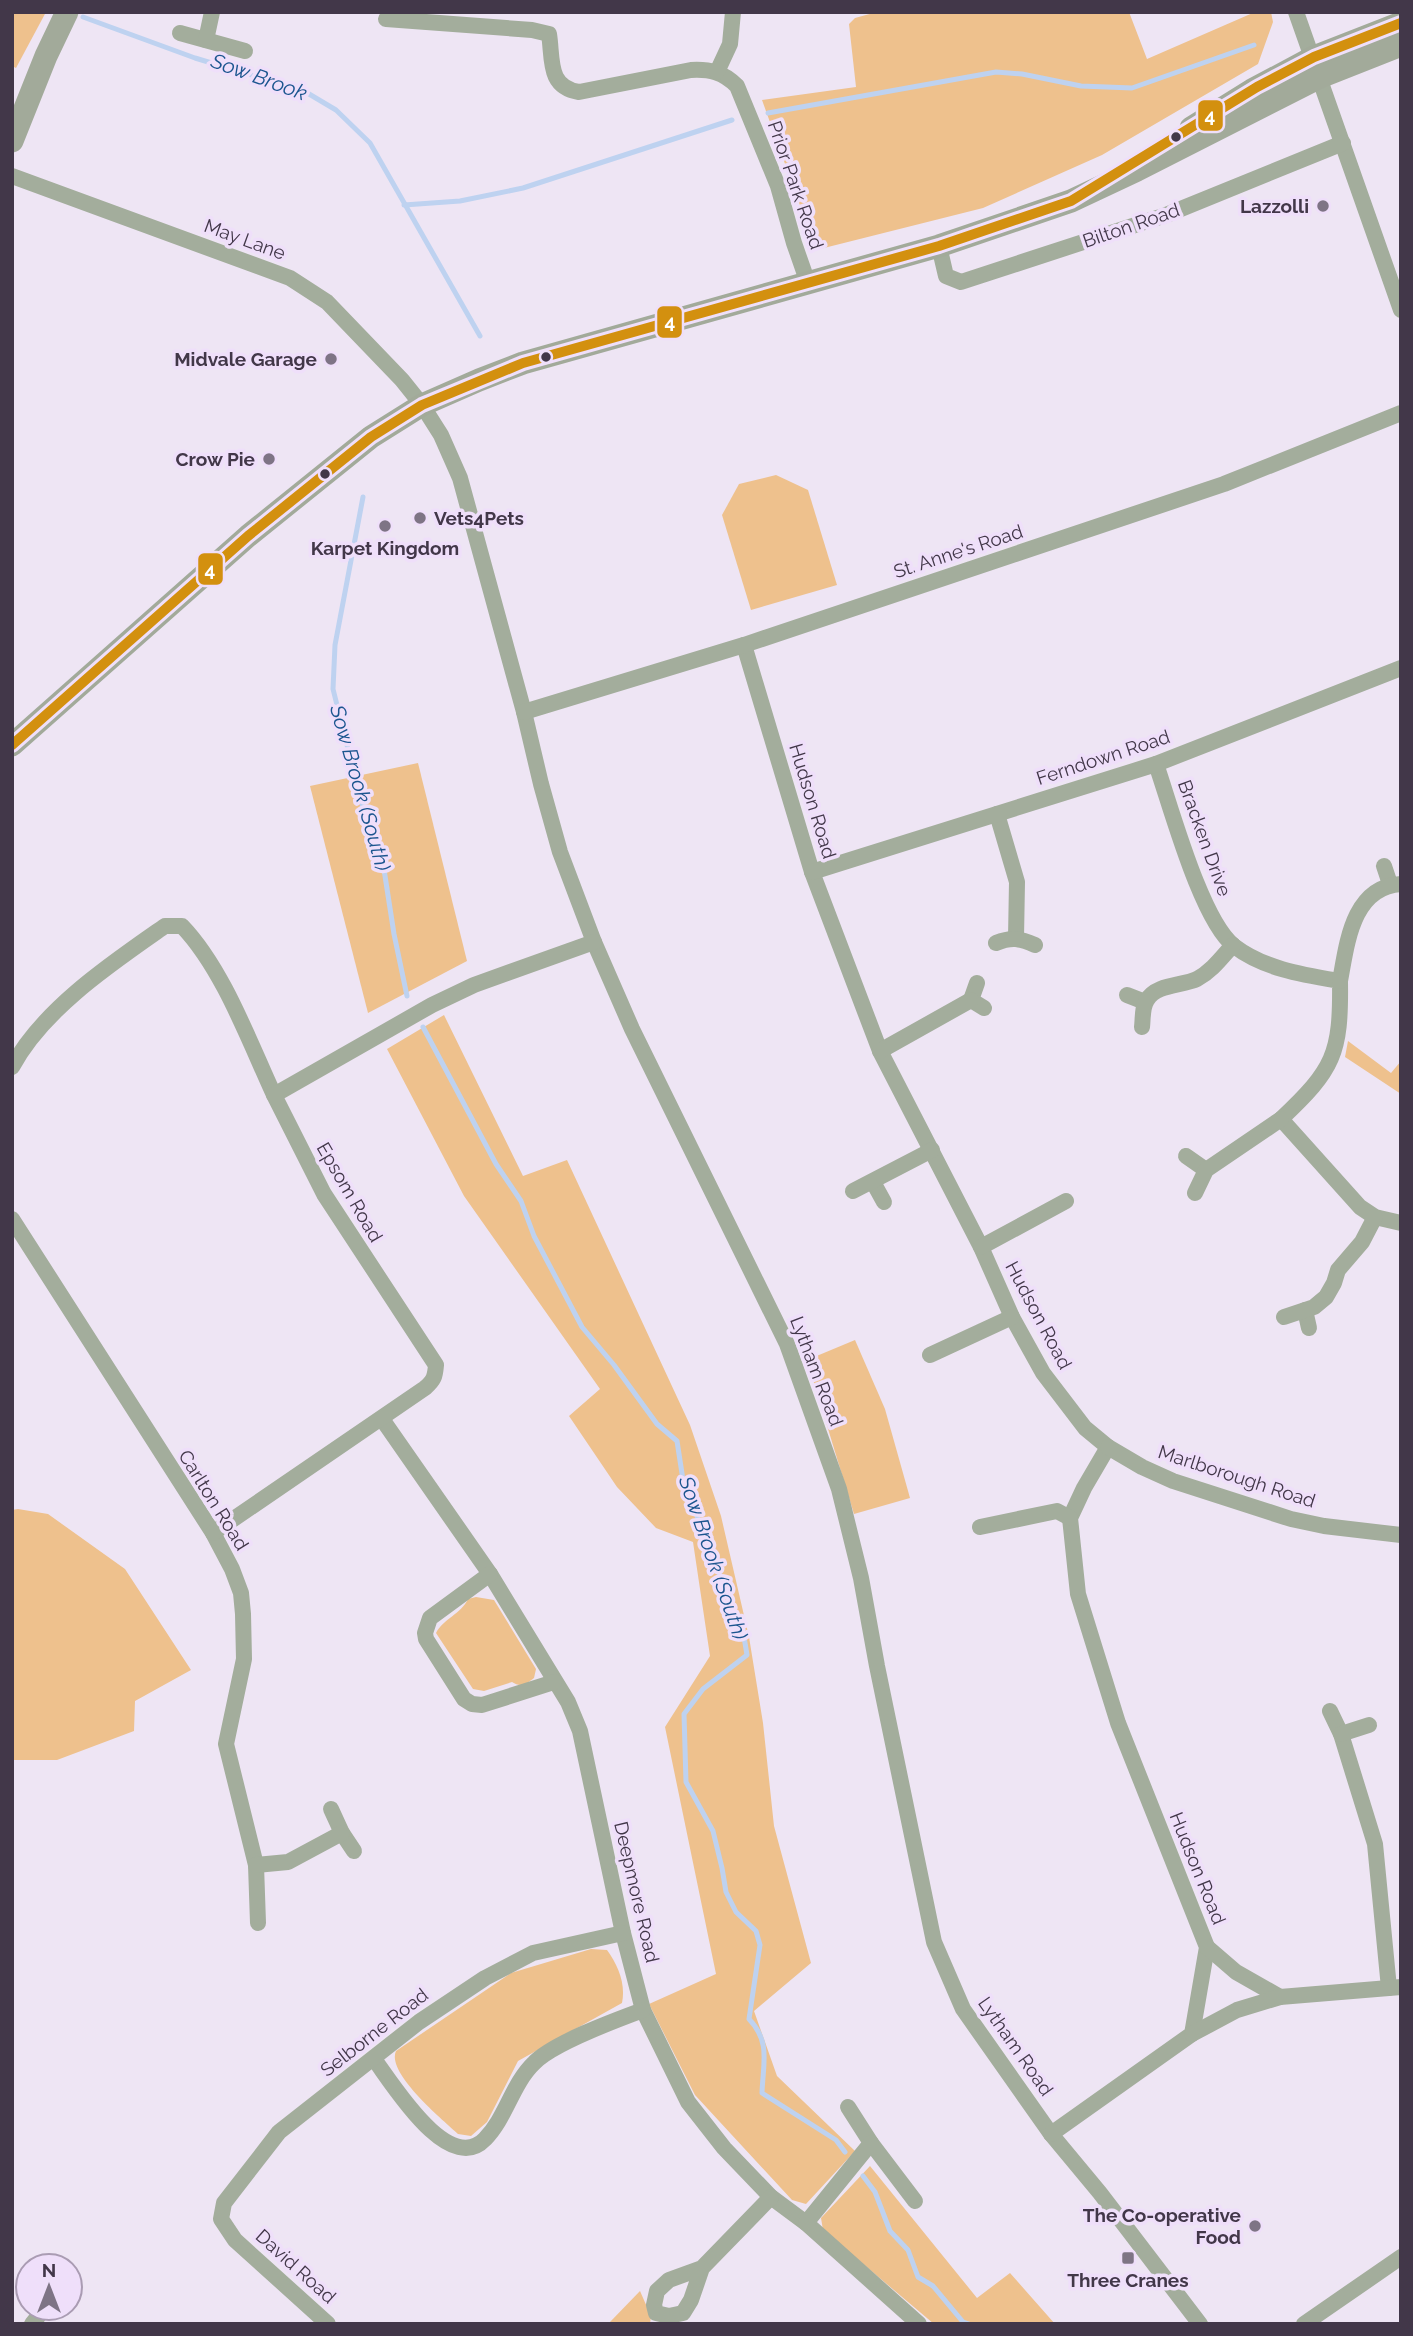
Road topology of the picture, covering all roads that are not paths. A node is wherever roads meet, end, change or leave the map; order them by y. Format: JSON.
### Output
{"nodes":[{"id":1,"x":67,"y":12,"type":"edge"},
{"id":2,"x":212,"y":12,"type":"edge"},
{"id":3,"x":733,"y":12,"type":"edge"},
{"id":4,"x":1296,"y":12,"type":"edge"},
{"id":5,"x":386,"y":19,"type":"dead end"},
{"id":6,"x":1401,"y":23,"type":"edge"},
{"id":7,"x":180,"y":33,"type":"dead end"},
{"id":8,"x":206,"y":40,"type":"junction"},
{"id":9,"x":1401,"y":46,"type":"edge"},
{"id":10,"x":245,"y":51,"type":"dead end"},
{"id":11,"x":1317,"y":67,"type":"junction"},
{"id":12,"x":717,"y":72,"type":"junction"},
{"id":13,"x":12,"y":141,"type":"edge"},
{"id":14,"x":1343,"y":143,"type":"junction"},
{"id":15,"x":12,"y":176,"type":"edge"},
{"id":16,"x":939,"y":246,"type":"junction"},
{"id":17,"x":808,"y":283,"type":"junction"},
{"id":18,"x":1397,"y":291,"type":"edge"},
{"id":19,"x":1401,"y":310,"type":"edge"},
{"id":20,"x":422,"y":405,"type":"junction"},
{"id":21,"x":1401,"y":413,"type":"edge"},
{"id":22,"x":744,"y":645,"type":"junction"},
{"id":23,"x":1401,"y":668,"type":"edge"},
{"id":24,"x":524,"y":712,"type":"junction"},
{"id":25,"x":12,"y":745,"type":"edge"},
{"id":26,"x":1156,"y":764,"type":"junction"},
{"id":27,"x":997,"y":814,"type":"junction"},
{"id":28,"x":1384,"y":866,"type":"dead end"},
{"id":29,"x":812,"y":872,"type":"junction"},
{"id":30,"x":1395,"y":884,"type":"edge"},
{"id":31,"x":1016,"y":938,"type":"junction"},
{"id":32,"x":594,"y":942,"type":"junction"},
{"id":33,"x":996,"y":943,"type":"dead end"},
{"id":34,"x":1035,"y":945,"type":"dead end"},
{"id":35,"x":1233,"y":945,"type":"junction"},
{"id":36,"x":1340,"y":981,"type":"junction"},
{"id":37,"x":977,"y":983,"type":"dead end"},
{"id":38,"x":1127,"y":995,"type":"dead end"},
{"id":39,"x":1145,"y":1002,"type":"junction"},
{"id":40,"x":1142,"y":1027,"type":"dead end"},
{"id":41,"x":880,"y":1051,"type":"junction"},
{"id":42,"x":12,"y":1067,"type":"edge"},
{"id":43,"x":274,"y":1095,"type":"junction"},
{"id":44,"x":1281,"y":1119,"type":"junction"},
{"id":45,"x":932,"y":1150,"type":"junction"},
{"id":46,"x":1186,"y":1156,"type":"dead end"},
{"id":47,"x":1206,"y":1170,"type":"junction"},
{"id":48,"x":873,"y":1182,"type":"junction"},
{"id":49,"x":853,"y":1191,"type":"dead end"},
{"id":50,"x":1195,"y":1193,"type":"dead end"},
{"id":51,"x":1066,"y":1201,"type":"dead end"},
{"id":52,"x":884,"y":1202,"type":"dead end"},
{"id":53,"x":1375,"y":1217,"type":"junction"},
{"id":54,"x":12,"y":1219,"type":"edge"},
{"id":55,"x":1401,"y":1223,"type":"edge"},
{"id":56,"x":981,"y":1247,"type":"junction"},
{"id":57,"x":1305,"y":1310,"type":"junction"},
{"id":58,"x":1012,"y":1317,"type":"junction"},
{"id":59,"x":1284,"y":1317,"type":"dead end"},
{"id":60,"x":1309,"y":1328,"type":"dead end"},
{"id":61,"x":930,"y":1355,"type":"dead end"},
{"id":62,"x":382,"y":1419,"type":"junction"},
{"id":63,"x":1108,"y":1447,"type":"junction"},
{"id":64,"x":1070,"y":1518,"type":"junction"},
{"id":65,"x":980,"y":1527,"type":"dead end"},
{"id":66,"x":213,"y":1533,"type":"junction"},
{"id":67,"x":1401,"y":1535,"type":"edge"},
{"id":68,"x":490,"y":1574,"type":"junction"},
{"id":69,"x":554,"y":1682,"type":"junction"},
{"id":70,"x":1330,"y":1711,"type":"dead end"},
{"id":71,"x":1369,"y":1725,"type":"dead end"},
{"id":72,"x":1341,"y":1734,"type":"junction"},
{"id":73,"x":331,"y":1809,"type":"dead end"},
{"id":74,"x":342,"y":1833,"type":"junction"},
{"id":75,"x":354,"y":1851,"type":"dead end"},
{"id":76,"x":256,"y":1865,"type":"junction"},
{"id":77,"x":258,"y":1923,"type":"dead end"},
{"id":78,"x":623,"y":1933,"type":"junction"},
{"id":79,"x":1207,"y":1947,"type":"junction"},
{"id":80,"x":1395,"y":1987,"type":"edge"},
{"id":81,"x":1280,"y":1997,"type":"junction"},
{"id":82,"x":643,"y":2010,"type":"junction"},
{"id":83,"x":1192,"y":2034,"type":"junction"},
{"id":84,"x":374,"y":2059,"type":"junction"},
{"id":85,"x":848,"y":2107,"type":"dead end"},
{"id":86,"x":1051,"y":2134,"type":"junction"},
{"id":87,"x":871,"y":2143,"type":"junction"},
{"id":88,"x":771,"y":2197,"type":"junction"},
{"id":89,"x":915,"y":2201,"type":"dead end"},
{"id":90,"x":806,"y":2223,"type":"junction"},
{"id":91,"x":235,"y":2240,"type":"joint"},
{"id":92,"x":1401,"y":2257,"type":"edge"},
{"id":93,"x":702,"y":2268,"type":"dead end"},
{"id":94,"x":328,"y":2324,"type":"edge"},
{"id":95,"x":919,"y":2324,"type":"edge"},
{"id":96,"x":1200,"y":2324,"type":"edge"},
{"id":97,"x":1304,"y":2324,"type":"edge"}],
"edges":[{"from":1,"to":13,"type":"main road"},
{"from":2,"to":8,"type":"street"},
{"from":3,"to":12,"type":"street"},
{"from":4,"to":11,"type":"street"},
{"from":5,"to":12,"type":"street"},
{"from":6,"to":11,"type":"main road"},
{"from":7,"to":8,"type":"street"},
{"from":8,"to":10,"type":"street"},
{"from":9,"to":11,"type":"main road"},
{"from":11,"to":14,"type":"street"},
{"from":11,"to":16,"type":"main road"},
{"from":12,"to":17,"type":"street","name":"Prior Park Road"},
{"from":14,"to":16,"type":"street","name":"Bilton Road"},
{"from":14,"to":18,"type":"street"},
{"from":15,"to":20,"type":"street","name":"May Lane"},
{"from":16,"to":17,"type":"main road"},
{"from":17,"to":20,"type":"main road"},
{"from":18,"to":19,"type":"street"},
{"from":20,"to":24,"type":"street","name":"Lytham Road"},
{"from":20,"to":25,"type":"main road"},
{"from":21,"to":22,"type":"street","name":"St. Anne's Road"},
{"from":22,"to":24,"type":"street","name":"St. Anne's Road"},
{"from":22,"to":29,"type":"street","name":"Hudson Road"},
{"from":23,"to":26,"type":"street","name":"Ferndown Road"},
{"from":24,"to":32,"type":"street","name":"Lytham Road"},
{"from":26,"to":27,"type":"street","name":"Ferndown Road"},
{"from":26,"to":35,"type":"street","name":"Bracken Drive"},
{"from":27,"to":29,"type":"street","name":"Ferndown Road"},
{"from":27,"to":31,"type":"street"},
{"from":28,"to":30,"type":"street"},
{"from":29,"to":41,"type":"street","name":"Hudson Road"},
{"from":30,"to":36,"type":"street"},
{"from":31,"to":33,"type":"street"},
{"from":31,"to":34,"type":"street"},
{"from":32,"to":43,"type":"street"},
{"from":32,"to":86,"type":"street","name":"Lytham Road"},
{"from":35,"to":36,"type":"street","name":"Bracken Drive"},
{"from":35,"to":39,"type":"street"},
{"from":36,"to":44,"type":"street"},
{"from":37,"to":41,"type":"street"},
{"from":38,"to":39,"type":"street"},
{"from":39,"to":40,"type":"street"},
{"from":41,"to":45,"type":"street","name":"Hudson Road"},
{"from":42,"to":43,"type":"street"},
{"from":43,"to":62,"type":"street","name":"Epsom Road"},
{"from":44,"to":47,"type":"street"},
{"from":44,"to":53,"type":"street"},
{"from":45,"to":48,"type":"street"},
{"from":45,"to":56,"type":"street","name":"Hudson Road"},
{"from":46,"to":47,"type":"street"},
{"from":47,"to":50,"type":"street"},
{"from":48,"to":49,"type":"street"},
{"from":48,"to":52,"type":"street"},
{"from":51,"to":56,"type":"street"},
{"from":53,"to":55,"type":"street"},
{"from":53,"to":57,"type":"street"},
{"from":54,"to":66,"type":"street","name":"Carlton Road"},
{"from":56,"to":58,"type":"street","name":"Hudson Road"},
{"from":57,"to":59,"type":"street"},
{"from":57,"to":60,"type":"street"},
{"from":58,"to":61,"type":"street"},
{"from":58,"to":63,"type":"street","name":"Hudson Road"},
{"from":62,"to":66,"type":"street","name":"Epsom Road"},
{"from":62,"to":68,"type":"street","name":"Deepmore Road"},
{"from":63,"to":64,"type":"street"},
{"from":63,"to":67,"type":"street","name":"Marlborough Road"},
{"from":64,"to":65,"type":"street"},
{"from":64,"to":79,"type":"street","name":"Hudson Road"},
{"from":66,"to":76,"type":"street","name":"Carlton Road"},
{"from":68,"to":69,"type":"street","name":"Deepmore Road"},
{"from":68,"to":69,"type":"street"},
{"from":69,"to":78,"type":"street","name":"Deepmore Road"},
{"from":70,"to":72,"type":"street"},
{"from":71,"to":72,"type":"street"},
{"from":72,"to":80,"type":"street"},
{"from":73,"to":74,"type":"street"},
{"from":74,"to":75,"type":"street"},
{"from":74,"to":76,"type":"street"},
{"from":76,"to":77,"type":"street","name":"Carlton Road"},
{"from":78,"to":82,"type":"street","name":"Deepmore Road"},
{"from":78,"to":84,"type":"street","name":"Selborne Road"},
{"from":79,"to":81,"type":"street"},
{"from":79,"to":83,"type":"street","name":"Hudson Road"},
{"from":80,"to":81,"type":"street"},
{"from":81,"to":83,"type":"street"},
{"from":82,"to":84,"type":"street"},
{"from":82,"to":88,"type":"street","name":"Deepmore Road"},
{"from":83,"to":86,"type":"street"},
{"from":84,"to":91,"type":"street","name":"Selborne Road"},
{"from":85,"to":87,"type":"street"},
{"from":86,"to":96,"type":"street","name":"Lytham Road"},
{"from":87,"to":89,"type":"street"},
{"from":87,"to":90,"type":"street"},
{"from":88,"to":90,"type":"street","name":"Deepmore Road"},
{"from":88,"to":93,"type":"street"},
{"from":90,"to":95,"type":"street","name":"Deepmore Road"},
{"from":91,"to":94,"type":"street","name":"David Road"},
{"from":92,"to":97,"type":"street"}]}
